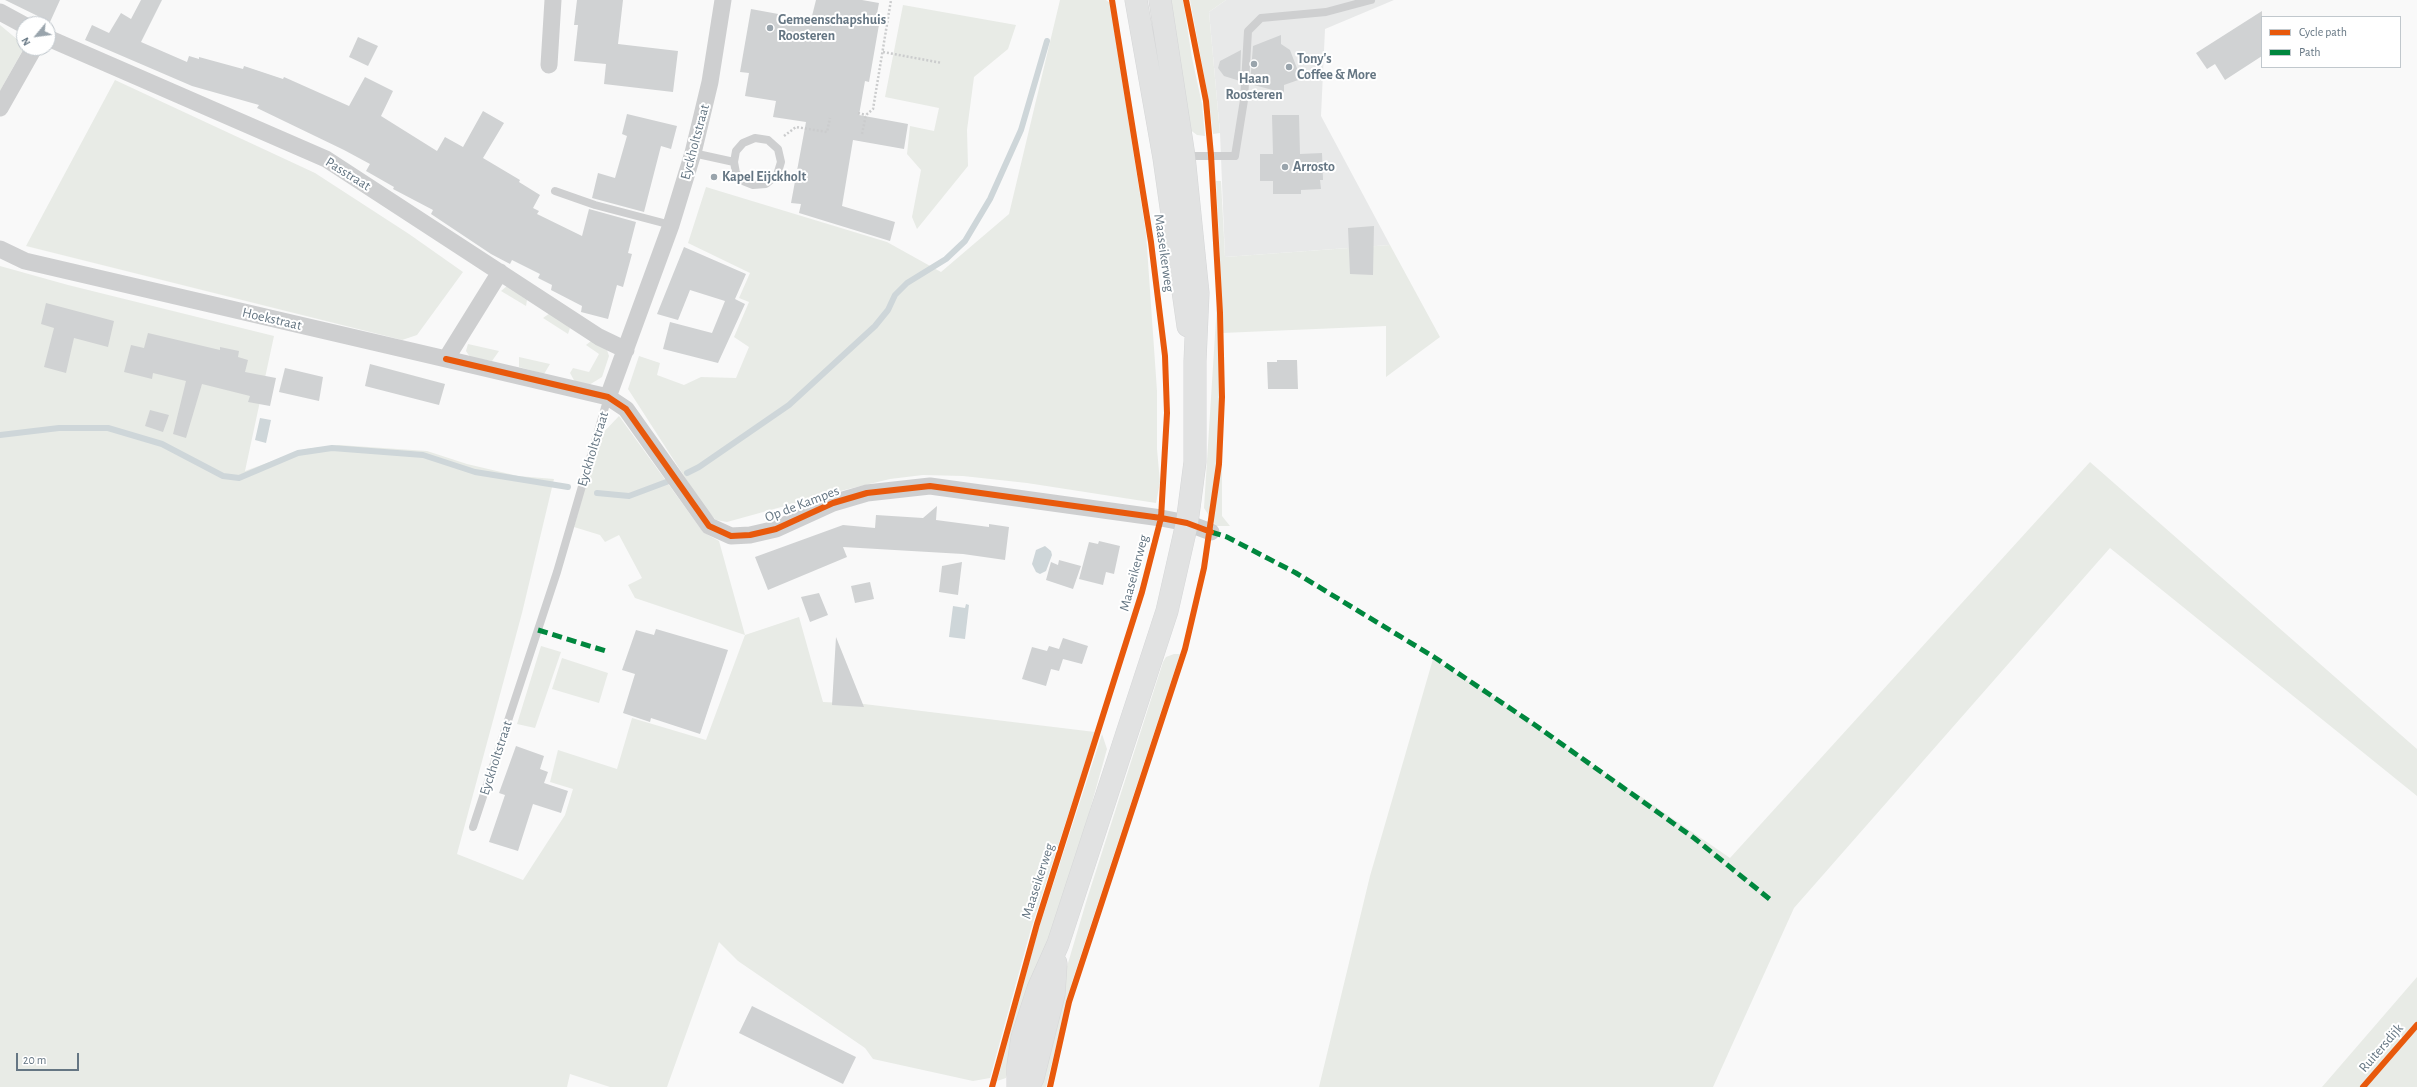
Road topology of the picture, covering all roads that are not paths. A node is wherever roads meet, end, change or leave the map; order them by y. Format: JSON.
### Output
{"nodes":[{"id":1,"x":553,"y":0,"type":"edge"},
{"id":2,"x":723,"y":0,"type":"edge"},
{"id":3,"x":1136,"y":0,"type":"edge"},
{"id":4,"x":1160,"y":0,"type":"edge"},
{"id":5,"x":1371,"y":0,"type":"edge"},
{"id":6,"x":0,"y":12,"type":"edge"},
{"id":7,"x":16,"y":21,"type":"edge"},
{"id":8,"x":56,"y":41,"type":"edge"},
{"id":9,"x":29,"y":56,"type":"edge"},
{"id":10,"x":549,"y":65,"type":"dead end"},
{"id":11,"x":0,"y":108,"type":"edge"},
{"id":12,"x":693,"y":153,"type":"junction"},
{"id":13,"x":1174,"y":157,"type":"junction"},
{"id":14,"x":734,"y":162,"type":"junction"},
{"id":15,"x":555,"y":191,"type":"dead end"},
{"id":16,"x":671,"y":225,"type":"junction"},
{"id":17,"x":0,"y":250,"type":"edge"},
{"id":18,"x":500,"y":272,"type":"junction"},
{"id":19,"x":626,"y":350,"type":"junction"},
{"id":20,"x":446,"y":359,"type":"junction"},
{"id":21,"x":608,"y":397,"type":"junction"},
{"id":22,"x":1187,"y":523,"type":"junction"},
{"id":23,"x":1211,"y":532,"type":"dead end"},
{"id":24,"x":473,"y":827,"type":"dead end"},
{"id":25,"x":1058,"y":944,"type":"junction"},
{"id":26,"x":1018,"y":1087,"type":"edge"},
{"id":27,"x":1028,"y":1087,"type":"edge"}],
"edges":[{"from":1,"to":10,"type":"street"},
{"from":2,"to":12,"type":"street","name":"Eyckholtstraat"},
{"from":3,"to":13,"type":"main road","name":"Maaseikerweg"},
{"from":4,"to":13,"type":"main road","name":"Maaseikerweg"},
{"from":5,"to":13,"type":"lane"},
{"from":6,"to":7,"type":"street"},
{"from":8,"to":18,"type":"street","name":"Passtraat"},
{"from":9,"to":11,"type":"street"},
{"from":12,"to":14,"type":"lane"},
{"from":12,"to":16,"type":"street","name":"Eyckholtstraat"},
{"from":13,"to":22,"type":"main road","name":"Maaseikerweg"},
{"from":14,"to":14,"type":"lane"},
{"from":15,"to":16,"type":"lane"},
{"from":16,"to":19,"type":"street","name":"Eyckholtstraat"},
{"from":17,"to":20,"type":"street","name":"Hoekstraat"},
{"from":18,"to":19,"type":"street","name":"Passtraat"},
{"from":18,"to":20,"type":"street"},
{"from":19,"to":21,"type":"street","name":"Eyckholtstraat"},
{"from":20,"to":21,"type":"street","name":"Hoekstraat"},
{"from":21,"to":22,"type":"street","name":"Op de Kampes"},
{"from":21,"to":24,"type":"lane","name":"Eyckholtstraat"},
{"from":22,"to":23,"type":"street","name":"Op de Kampes"},
{"from":22,"to":25,"type":"main road","name":"Maaseikerweg"},
{"from":25,"to":26,"type":"main road","name":"Maaseikerweg"},
{"from":25,"to":27,"type":"main road","name":"Maaseikerweg"}]}
